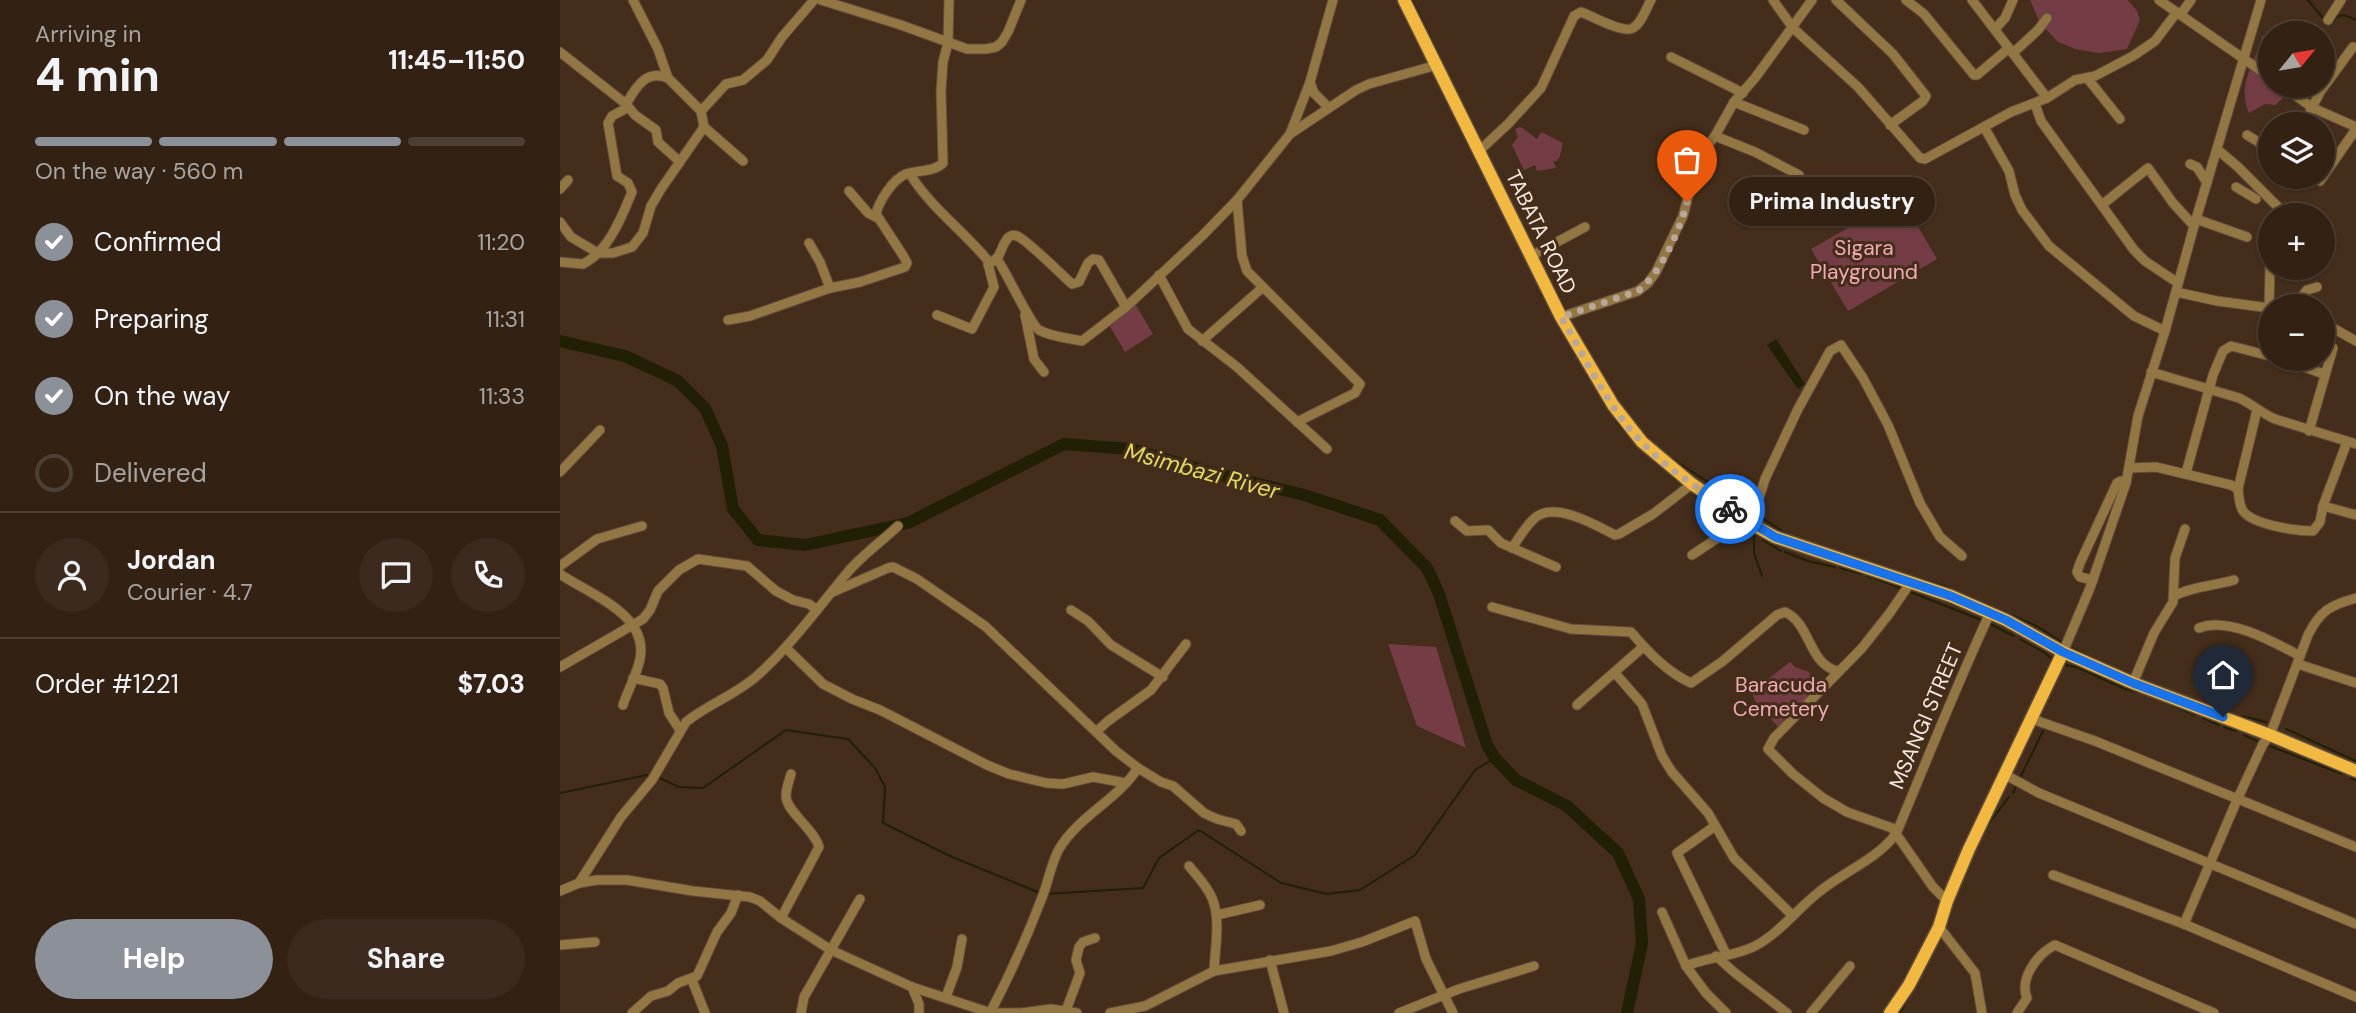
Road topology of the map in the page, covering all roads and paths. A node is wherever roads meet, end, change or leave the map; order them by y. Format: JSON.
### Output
{"nodes":[{"id":1,"x":632,"y":0,"type":"edge"},
{"id":2,"x":814,"y":0,"type":"edge"},
{"id":3,"x":821,"y":0,"type":"edge"},
{"id":4,"x":949,"y":0,"type":"edge"},
{"id":5,"x":1021,"y":0,"type":"edge"},
{"id":6,"x":1334,"y":0,"type":"edge"},
{"id":7,"x":1404,"y":0,"type":"edge"},
{"id":8,"x":1651,"y":0,"type":"edge"},
{"id":9,"x":1773,"y":0,"type":"edge"},
{"id":10,"x":1812,"y":0,"type":"edge"},
{"id":11,"x":1836,"y":0,"type":"edge"},
{"id":12,"x":1906,"y":0,"type":"edge"},
{"id":13,"x":1972,"y":0,"type":"edge"},
{"id":14,"x":2013,"y":0,"type":"edge"},
{"id":15,"x":2159,"y":0,"type":"edge"},
{"id":16,"x":2191,"y":0,"type":"edge"},
{"id":17,"x":2261,"y":0,"type":"edge"},
{"id":18,"x":2341,"y":0,"type":"edge"},
{"id":19,"x":2179,"y":13,"type":"junction"},
{"id":20,"x":2047,"y":18,"type":"dead end"},
{"id":21,"x":2328,"y":20,"type":"dead end"},
{"id":22,"x":1793,"y":27,"type":"junction"},
{"id":23,"x":1995,"y":29,"type":"junction"},
{"id":24,"x":948,"y":43,"type":"junction"},
{"id":25,"x":2353,"y":47,"type":"dead end"},
{"id":26,"x":2011,"y":50,"type":"junction"},
{"id":27,"x":560,"y":52,"type":"edge"},
{"id":28,"x":1671,"y":57,"type":"dead end"},
{"id":29,"x":2244,"y":57,"type":"junction"},
{"id":30,"x":1437,"y":65,"type":"junction"},
{"id":31,"x":2258,"y":68,"type":"edge"},
{"id":32,"x":668,"y":78,"type":"junction"},
{"id":33,"x":2088,"y":79,"type":"junction"},
{"id":34,"x":1310,"y":82,"type":"junction"},
{"id":35,"x":1743,"y":93,"type":"junction"},
{"id":36,"x":2047,"y":98,"type":"junction"},
{"id":37,"x":2299,"y":98,"type":"edge"},
{"id":38,"x":1734,"y":102,"type":"junction"},
{"id":39,"x":626,"y":104,"type":"junction"},
{"id":40,"x":2035,"y":104,"type":"junction"},
{"id":41,"x":1328,"y":107,"type":"junction"},
{"id":42,"x":2313,"y":108,"type":"junction"},
{"id":43,"x":701,"y":111,"type":"junction"},
{"id":44,"x":2311,"y":112,"type":"edge"},
{"id":45,"x":2120,"y":119,"type":"dead end"},
{"id":46,"x":1890,"y":125,"type":"junction"},
{"id":47,"x":704,"y":127,"type":"junction"},
{"id":48,"x":1984,"y":127,"type":"junction"},
{"id":49,"x":2356,"y":128,"type":"edge"},
{"id":50,"x":1804,"y":130,"type":"dead end"},
{"id":51,"x":1290,"y":134,"type":"junction"},
{"id":52,"x":2248,"y":135,"type":"dead end"},
{"id":53,"x":1715,"y":136,"type":"junction"},
{"id":54,"x":2258,"y":141,"type":"edge"},
{"id":55,"x":2218,"y":150,"type":"junction"},
{"id":56,"x":1479,"y":151,"type":"junction"},
{"id":57,"x":2335,"y":159,"type":"edge"},
{"id":58,"x":743,"y":161,"type":"dead end"},
{"id":59,"x":680,"y":162,"type":"junction"},
{"id":60,"x":2190,"y":164,"type":"dead end"},
{"id":61,"x":910,"y":174,"type":"junction"},
{"id":62,"x":1799,"y":175,"type":"dead end"},
{"id":63,"x":568,"y":180,"type":"dead end"},
{"id":64,"x":2207,"y":183,"type":"junction"},
{"id":65,"x":2236,"y":187,"type":"dead end"},
{"id":66,"x":560,"y":189,"type":"edge"},
{"id":67,"x":849,"y":191,"type":"dead end"},
{"id":68,"x":2256,"y":199,"type":"junction"},
{"id":69,"x":1237,"y":200,"type":"junction"},
{"id":70,"x":2266,"y":203,"type":"edge"},
{"id":71,"x":2103,"y":204,"type":"junction"},
{"id":72,"x":878,"y":218,"type":"junction"},
{"id":73,"x":560,"y":222,"type":"edge"},
{"id":74,"x":2195,"y":223,"type":"junction"},
{"id":75,"x":1586,"y":227,"type":"dead end"},
{"id":76,"x":2247,"y":237,"type":"dead end"},
{"id":77,"x":809,"y":243,"type":"dead end"},
{"id":78,"x":598,"y":253,"type":"junction"},
{"id":79,"x":1531,"y":256,"type":"junction"},
{"id":80,"x":994,"y":261,"type":"junction"},
{"id":81,"x":560,"y":262,"type":"edge"},
{"id":82,"x":1159,"y":275,"type":"junction"},
{"id":83,"x":2317,"y":287,"type":"dead end"},
{"id":84,"x":830,"y":288,"type":"junction"},
{"id":85,"x":1262,"y":288,"type":"junction"},
{"id":86,"x":2177,"y":288,"type":"junction"},
{"id":87,"x":2304,"y":294,"type":"edge"},
{"id":88,"x":1024,"y":307,"type":"junction"},
{"id":89,"x":1125,"y":307,"type":"junction"},
{"id":90,"x":2258,"y":307,"type":"edge"},
{"id":91,"x":937,"y":315,"type":"dead end"},
{"id":92,"x":1561,"y":317,"type":"junction"},
{"id":93,"x":728,"y":320,"type":"dead end"},
{"id":94,"x":2335,"y":329,"type":"edge"},
{"id":95,"x":2165,"y":331,"type":"junction"},
{"id":96,"x":1202,"y":341,"type":"junction"},
{"id":97,"x":2356,"y":341,"type":"edge"},
{"id":98,"x":2258,"y":353,"type":"edge"},
{"id":99,"x":2315,"y":371,"type":"edge"},
{"id":100,"x":2325,"y":371,"type":"edge"},
{"id":101,"x":1044,"y":372,"type":"dead end"},
{"id":102,"x":2151,"y":372,"type":"junction"},
{"id":103,"x":2324,"y":374,"type":"junction"},
{"id":104,"x":2209,"y":389,"type":"junction"},
{"id":105,"x":2258,"y":410,"type":"junction"},
{"id":106,"x":1297,"y":422,"type":"junction"},
{"id":107,"x":600,"y":430,"type":"dead end"},
{"id":108,"x":2309,"y":431,"type":"junction"},
{"id":109,"x":2352,"y":443,"type":"edge"},
{"id":110,"x":1327,"y":449,"type":"dead end"},
{"id":111,"x":2129,"y":468,"type":"junction"},
{"id":112,"x":560,"y":472,"type":"edge"},
{"id":113,"x":2186,"y":473,"type":"junction"},
{"id":114,"x":2126,"y":483,"type":"junction"},
{"id":115,"x":1692,"y":484,"type":"junction"},
{"id":116,"x":2238,"y":489,"type":"junction"},
{"id":117,"x":2323,"y":506,"type":"junction"},
{"id":118,"x":2356,"y":515,"type":"edge"},
{"id":119,"x":1746,"y":520,"type":"junction"},
{"id":120,"x":1455,"y":521,"type":"dead end"},
{"id":121,"x":642,"y":526,"type":"dead end"},
{"id":122,"x":898,"y":526,"type":"dead end"},
{"id":123,"x":2185,"y":529,"type":"dead end"},
{"id":124,"x":1512,"y":548,"type":"junction"},
{"id":125,"x":1692,"y":555,"type":"dead end"},
{"id":126,"x":1962,"y":556,"type":"dead end"},
{"id":127,"x":560,"y":566,"type":"edge"},
{"id":128,"x":1556,"y":567,"type":"dead end"},
{"id":129,"x":560,"y":574,"type":"edge"},
{"id":130,"x":2093,"y":580,"type":"junction"},
{"id":131,"x":2234,"y":580,"type":"dead end"},
{"id":132,"x":1910,"y":582,"type":"junction"},
{"id":133,"x":833,"y":592,"type":"junction"},
{"id":134,"x":2174,"y":596,"type":"junction"},
{"id":135,"x":2356,"y":598,"type":"edge"},
{"id":136,"x":1492,"y":607,"type":"dead end"},
{"id":137,"x":817,"y":610,"type":"junction"},
{"id":138,"x":1071,"y":610,"type":"dead end"},
{"id":139,"x":1990,"y":613,"type":"junction"},
{"id":140,"x":634,"y":625,"type":"junction"},
{"id":141,"x":2199,"y":628,"type":"dead end"},
{"id":142,"x":1186,"y":644,"type":"dead end"},
{"id":143,"x":786,"y":648,"type":"junction"},
{"id":144,"x":1643,"y":648,"type":"junction"},
{"id":145,"x":2063,"y":652,"type":"junction"},
{"id":146,"x":2299,"y":660,"type":"junction"},
{"id":147,"x":560,"y":667,"type":"edge"},
{"id":148,"x":1837,"y":671,"type":"junction"},
{"id":149,"x":1615,"y":673,"type":"junction"},
{"id":150,"x":1163,"y":677,"type":"junction"},
{"id":151,"x":633,"y":678,"type":"junction"},
{"id":152,"x":2356,"y":682,"type":"edge"},
{"id":153,"x":2133,"y":683,"type":"junction"},
{"id":154,"x":623,"y":705,"type":"dead end"},
{"id":155,"x":1577,"y":705,"type":"dead end"},
{"id":156,"x":2032,"y":719,"type":"junction"},
{"id":157,"x":680,"y":730,"type":"junction"},
{"id":158,"x":1097,"y":731,"type":"junction"},
{"id":159,"x":2270,"y":735,"type":"junction"},
{"id":160,"x":1138,"y":768,"type":"junction"},
{"id":161,"x":2356,"y":771,"type":"edge"},
{"id":162,"x":791,"y":774,"type":"dead end"},
{"id":163,"x":2004,"y":774,"type":"junction"},
{"id":164,"x":1126,"y":783,"type":"junction"},
{"id":165,"x":2237,"y":800,"type":"junction"},
{"id":166,"x":1715,"y":826,"type":"junction"},
{"id":167,"x":1241,"y":831,"type":"dead end"},
{"id":168,"x":1896,"y":834,"type":"junction"},
{"id":169,"x":2356,"y":847,"type":"edge"},
{"id":170,"x":2209,"y":862,"type":"junction"},
{"id":171,"x":1189,"y":866,"type":"dead end"},
{"id":172,"x":2053,"y":875,"type":"dead end"},
{"id":173,"x":579,"y":883,"type":"junction"},
{"id":174,"x":561,"y":893,"type":"edge"},
{"id":175,"x":738,"y":895,"type":"junction"},
{"id":176,"x":860,"y":899,"type":"dead end"},
{"id":177,"x":1947,"y":901,"type":"junction"},
{"id":178,"x":1260,"y":905,"type":"dead end"},
{"id":179,"x":1662,"y":912,"type":"dead end"},
{"id":180,"x":1217,"y":915,"type":"junction"},
{"id":181,"x":1792,"y":915,"type":"junction"},
{"id":182,"x":781,"y":918,"type":"junction"},
{"id":183,"x":2184,"y":924,"type":"junction"},
{"id":184,"x":2356,"y":924,"type":"edge"},
{"id":185,"x":1939,"y":927,"type":"junction"},
{"id":186,"x":1095,"y":938,"type":"dead end"},
{"id":187,"x":962,"y":939,"type":"dead end"},
{"id":188,"x":595,"y":942,"type":"dead end"},
{"id":189,"x":560,"y":945,"type":"edge"},
{"id":190,"x":831,"y":950,"type":"junction"},
{"id":191,"x":1721,"y":955,"type":"junction"},
{"id":192,"x":1270,"y":960,"type":"junction"},
{"id":193,"x":1534,"y":966,"type":"dead end"},
{"id":194,"x":1850,"y":966,"type":"dead end"},
{"id":195,"x":1686,"y":967,"type":"junction"},
{"id":196,"x":1214,"y":971,"type":"junction"},
{"id":197,"x":692,"y":980,"type":"junction"},
{"id":198,"x":912,"y":987,"type":"junction"},
{"id":199,"x":1444,"y":996,"type":"junction"},
{"id":200,"x":946,"y":998,"type":"junction"},
{"id":201,"x":2356,"y":998,"type":"edge"},
{"id":202,"x":1065,"y":1012,"type":"edge"},
{"id":203,"x":1893,"y":1012,"type":"edge"},
{"id":204,"x":632,"y":1013,"type":"edge"},
{"id":205,"x":705,"y":1013,"type":"edge"},
{"id":206,"x":801,"y":1013,"type":"edge"},
{"id":207,"x":919,"y":1013,"type":"edge"},
{"id":208,"x":991,"y":1013,"type":"edge"},
{"id":209,"x":1077,"y":1013,"type":"edge"},
{"id":210,"x":1110,"y":1013,"type":"edge"},
{"id":211,"x":1284,"y":1013,"type":"edge"},
{"id":212,"x":1399,"y":1013,"type":"edge"},
{"id":213,"x":1453,"y":1013,"type":"edge"},
{"id":214,"x":1726,"y":1013,"type":"edge"},
{"id":215,"x":1787,"y":1013,"type":"edge"},
{"id":216,"x":1811,"y":1013,"type":"edge"},
{"id":217,"x":1982,"y":1013,"type":"edge"},
{"id":218,"x":2017,"y":1013,"type":"edge"},
{"id":219,"x":2214,"y":1013,"type":"edge"}],
"edges":[{"from":1,"to":32,"type":"street"},
{"from":2,"to":43,"type":"street"},
{"from":3,"to":24,"type":"street"},
{"from":4,"to":24,"type":"street"},
{"from":5,"to":24,"type":"street"},
{"from":6,"to":34,"type":"street"},
{"from":7,"to":30,"type":"main road","name":"TABATA ROAD"},
{"from":8,"to":56,"type":"street"},
{"from":9,"to":22,"type":"street"},
{"from":10,"to":22,"type":"street"},
{"from":11,"to":46,"type":"street"},
{"from":12,"to":26,"type":"street"},
{"from":13,"to":23,"type":"street"},
{"from":14,"to":23,"type":"street"},
{"from":15,"to":19,"type":"street"},
{"from":16,"to":19,"type":"street"},
{"from":17,"to":29,"type":"street"},
{"from":18,"to":21,"type":"street"},
{"from":19,"to":29,"type":"street"},
{"from":19,"to":33,"type":"street"},
{"from":20,"to":26,"type":"street"},
{"from":22,"to":35,"type":"street"},
{"from":22,"to":46,"type":"street"},
{"from":23,"to":26,"type":"street"},
{"from":24,"to":61,"type":"street"},
{"from":25,"to":42,"type":"street"},
{"from":26,"to":36,"type":"street"},
{"from":27,"to":39,"type":"street"},
{"from":28,"to":35,"type":"street"},
{"from":29,"to":31,"type":"street"},
{"from":29,"to":55,"type":"street"},
{"from":30,"to":41,"type":"street"},
{"from":30,"to":56,"type":"main road","name":"TABATA ROAD"},
{"from":32,"to":39,"type":"street"},
{"from":32,"to":43,"type":"street"},
{"from":33,"to":36,"type":"street"},
{"from":33,"to":45,"type":"street"},
{"from":34,"to":41,"type":"street"},
{"from":34,"to":51,"type":"street"},
{"from":35,"to":38,"type":"street"},
{"from":36,"to":40,"type":"street"},
{"from":37,"to":42,"type":"street"},
{"from":38,"to":50,"type":"street"},
{"from":38,"to":53,"type":"street"},
{"from":39,"to":59,"type":"street"},
{"from":39,"to":78,"type":"street"},
{"from":40,"to":48,"type":"street"},
{"from":40,"to":71,"type":"street"},
{"from":41,"to":51,"type":"street"},
{"from":42,"to":44,"type":"street"},
{"from":42,"to":49,"type":"street"},
{"from":43,"to":47,"type":"street"},
{"from":46,"to":48,"type":"street"},
{"from":47,"to":58,"type":"street"},
{"from":47,"to":59,"type":"street"},
{"from":48,"to":95,"type":"street"},
{"from":49,"to":57,"type":"street"},
{"from":51,"to":69,"type":"street"},
{"from":52,"to":54,"type":"street"},
{"from":53,"to":62,"type":"street"},
{"from":53,"to":92,"type":"street"},
{"from":55,"to":64,"type":"street"},
{"from":55,"to":68,"type":"street"},
{"from":56,"to":79,"type":"main road","name":"TABATA ROAD"},
{"from":59,"to":78,"type":"street"},
{"from":60,"to":64,"type":"street"},
{"from":61,"to":72,"type":"street"},
{"from":61,"to":80,"type":"street"},
{"from":63,"to":66,"type":"street"},
{"from":64,"to":74,"type":"street"},
{"from":65,"to":68,"type":"street"},
{"from":67,"to":72,"type":"street"},
{"from":68,"to":70,"type":"street"},
{"from":69,"to":82,"type":"street"},
{"from":69,"to":85,"type":"street"},
{"from":71,"to":74,"type":"street"},
{"from":71,"to":86,"type":"street"},
{"from":72,"to":84,"type":"street"},
{"from":73,"to":78,"type":"street"},
{"from":74,"to":76,"type":"street"},
{"from":74,"to":86,"type":"street"},
{"from":75,"to":79,"type":"street"},
{"from":77,"to":84,"type":"street"},
{"from":78,"to":81,"type":"street"},
{"from":79,"to":92,"type":"main road","name":"TABATA ROAD"},
{"from":80,"to":88,"type":"street"},
{"from":80,"to":89,"type":"street"},
{"from":80,"to":91,"type":"street"},
{"from":82,"to":89,"type":"street"},
{"from":82,"to":96,"type":"street"},
{"from":83,"to":87,"type":"street"},
{"from":84,"to":93,"type":"street"},
{"from":85,"to":96,"type":"street"},
{"from":85,"to":106,"type":"street"},
{"from":86,"to":90,"type":"street"},
{"from":86,"to":95,"type":"street"},
{"from":88,"to":89,"type":"street"},
{"from":88,"to":101,"type":"street"},
{"from":92,"to":115,"type":"main road","name":"TABATA ROAD"},
{"from":94,"to":97,"type":"street"},
{"from":95,"to":102,"type":"street"},
{"from":96,"to":106,"type":"street"},
{"from":98,"to":104,"type":"street"},
{"from":99,"to":103,"type":"street"},
{"from":100,"to":103,"type":"street"},
{"from":102,"to":104,"type":"street"},
{"from":102,"to":111,"type":"street"},
{"from":103,"to":108,"type":"street"},
{"from":104,"to":105,"type":"street"},
{"from":104,"to":113,"type":"street"},
{"from":105,"to":108,"type":"street"},
{"from":105,"to":116,"type":"street"},
{"from":106,"to":110,"type":"street"},
{"from":107,"to":112,"type":"street"},
{"from":108,"to":109,"type":"street"},
{"from":109,"to":117,"type":"street"},
{"from":111,"to":113,"type":"street"},
{"from":111,"to":114,"type":"street"},
{"from":113,"to":116,"type":"street"},
{"from":114,"to":130,"type":"street"},
{"from":114,"to":130,"type":"street"},
{"from":115,"to":119,"type":"main road","name":"TABATA ROAD"},
{"from":115,"to":124,"type":"street"},
{"from":116,"to":117,"type":"street"},
{"from":117,"to":118,"type":"street"},
{"from":119,"to":125,"type":"street"},
{"from":119,"to":126,"type":"street"},
{"from":119,"to":132,"type":"main road","name":"TABATA ROAD"},
{"from":120,"to":124,"type":"street"},
{"from":121,"to":127,"type":"street"},
{"from":122,"to":133,"type":"street"},
{"from":123,"to":134,"type":"street"},
{"from":124,"to":128,"type":"street"},
{"from":129,"to":140,"type":"street"},
{"from":130,"to":145,"type":"street"},
{"from":131,"to":134,"type":"street"},
{"from":132,"to":139,"type":"main road","name":"TABATA ROAD"},
{"from":132,"to":148,"type":"street"},
{"from":133,"to":137,"type":"street"},
{"from":133,"to":158,"type":"street"},
{"from":134,"to":153,"type":"street"},
{"from":135,"to":146,"type":"street"},
{"from":136,"to":144,"type":"street"},
{"from":137,"to":140,"type":"street"},
{"from":137,"to":143,"type":"street"},
{"from":138,"to":150,"type":"street"},
{"from":139,"to":145,"type":"main road","name":"TABATA ROAD"},
{"from":139,"to":168,"type":"street","name":"MSANGI STREET"},
{"from":140,"to":147,"type":"street"},
{"from":140,"to":151,"type":"street"},
{"from":141,"to":146,"type":"street"},
{"from":142,"to":150,"type":"street"},
{"from":143,"to":157,"type":"street"},
{"from":143,"to":164,"type":"street"},
{"from":144,"to":148,"type":"street"},
{"from":144,"to":149,"type":"street"},
{"from":145,"to":153,"type":"main road","name":"TABATA ROAD"},
{"from":145,"to":156,"type":"main road"},
{"from":146,"to":152,"type":"street"},
{"from":146,"to":159,"type":"street"},
{"from":148,"to":168,"type":"street"},
{"from":149,"to":155,"type":"street"},
{"from":149,"to":166,"type":"street"},
{"from":150,"to":158,"type":"street"},
{"from":151,"to":154,"type":"street"},
{"from":151,"to":157,"type":"street"},
{"from":153,"to":159,"type":"main road","name":"TABATA ROAD"},
{"from":156,"to":163,"type":"main road"},
{"from":156,"to":165,"type":"street"},
{"from":157,"to":173,"type":"street"},
{"from":158,"to":160,"type":"street"},
{"from":159,"to":161,"type":"main road","name":"TABATA ROAD"},
{"from":159,"to":165,"type":"street"},
{"from":160,"to":164,"type":"street"},
{"from":160,"to":167,"type":"street"},
{"from":162,"to":182,"type":"street"},
{"from":163,"to":170,"type":"street"},
{"from":163,"to":177,"type":"main road"},
{"from":164,"to":208,"type":"street"},
{"from":165,"to":169,"type":"street"},
{"from":165,"to":170,"type":"street"},
{"from":166,"to":181,"type":"street"},
{"from":166,"to":191,"type":"street"},
{"from":168,"to":177,"type":"street"},
{"from":168,"to":181,"type":"street"},
{"from":170,"to":183,"type":"street"},
{"from":170,"to":184,"type":"street"},
{"from":171,"to":180,"type":"street"},
{"from":172,"to":183,"type":"street"},
{"from":173,"to":174,"type":"street"},
{"from":173,"to":175,"type":"street"},
{"from":175,"to":182,"type":"street"},
{"from":175,"to":197,"type":"street"},
{"from":176,"to":190,"type":"street"},
{"from":177,"to":185,"type":"main road"},
{"from":178,"to":180,"type":"street"},
{"from":179,"to":195,"type":"street"},
{"from":180,"to":196,"type":"street"},
{"from":181,"to":191,"type":"street"},
{"from":182,"to":190,"type":"street"},
{"from":183,"to":201,"type":"street"},
{"from":185,"to":203,"type":"main road"},
{"from":185,"to":217,"type":"street"},
{"from":186,"to":202,"type":"street"},
{"from":187,"to":200,"type":"street"},
{"from":188,"to":189,"type":"street"},
{"from":190,"to":198,"type":"street"},
{"from":190,"to":206,"type":"street"},
{"from":191,"to":195,"type":"street"},
{"from":191,"to":215,"type":"street"},
{"from":192,"to":196,"type":"street"},
{"from":192,"to":199,"type":"street"},
{"from":192,"to":211,"type":"street"},
{"from":193,"to":199,"type":"street"},
{"from":194,"to":216,"type":"street"},
{"from":195,"to":214,"type":"street"},
{"from":196,"to":210,"type":"street"},
{"from":197,"to":204,"type":"street"},
{"from":197,"to":205,"type":"street"},
{"from":198,"to":200,"type":"street"},
{"from":198,"to":207,"type":"street"},
{"from":199,"to":212,"type":"street"},
{"from":199,"to":213,"type":"street"},
{"from":200,"to":208,"type":"street"},
{"from":202,"to":208,"type":"street"},
{"from":202,"to":209,"type":"street"},
{"from":218,"to":219,"type":"street"}]}
